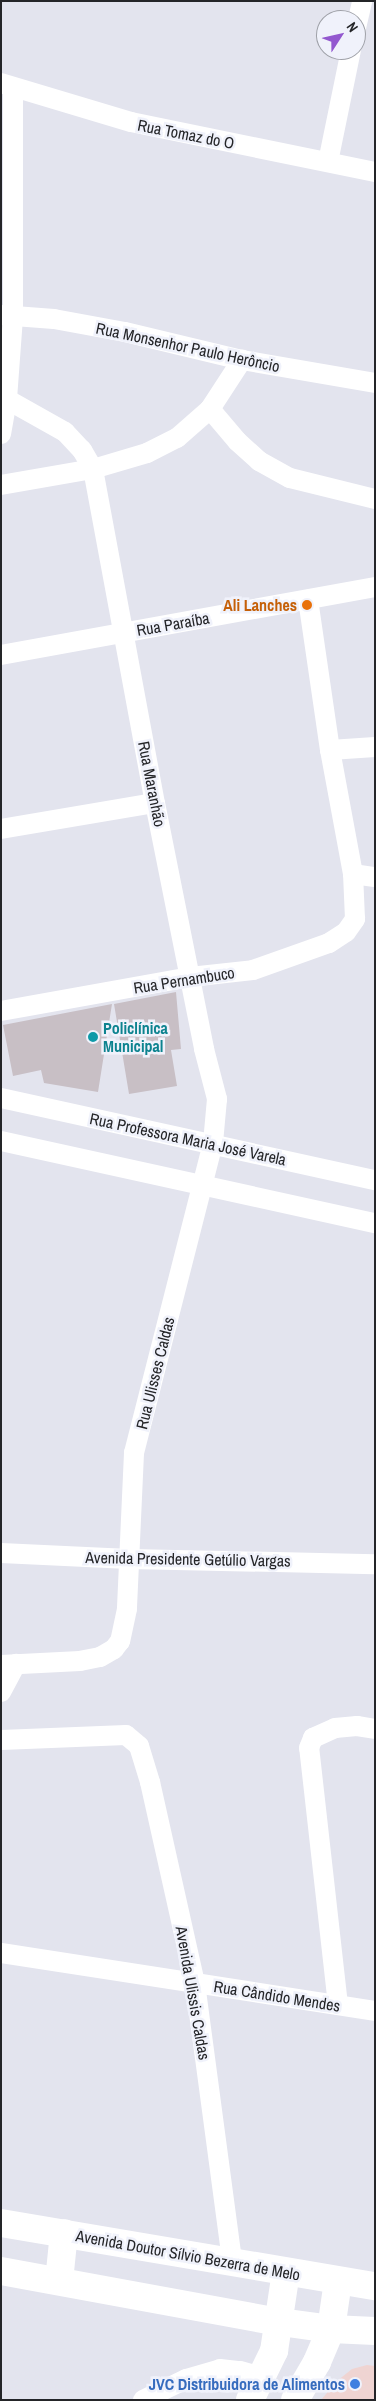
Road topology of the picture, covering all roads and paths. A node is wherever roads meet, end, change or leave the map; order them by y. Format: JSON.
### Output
{"nodes":[{"id":1,"x":349,"y":60,"type":"edge"},
{"id":2,"x":7,"y":86,"type":"edge"},
{"id":3,"x":328,"y":162,"type":"junction"},
{"id":4,"x":375,"y":172,"type":"edge"},
{"id":5,"x":7,"y":316,"type":"edge"},
{"id":6,"x":242,"y":360,"type":"junction"},
{"id":7,"x":375,"y":383,"type":"edge"},
{"id":8,"x":4,"y":398,"type":"edge"},
{"id":9,"x":210,"y":409,"type":"junction"},
{"id":10,"x":1,"y":434,"type":"edge"},
{"id":11,"x":93,"y":469,"type":"junction"},
{"id":12,"x":1,"y":484,"type":"edge"},
{"id":13,"x":375,"y":499,"type":"edge"},
{"id":14,"x":375,"y":587,"type":"edge"},
{"id":15,"x":308,"y":600,"type":"junction"},
{"id":16,"x":124,"y":632,"type":"junction"},
{"id":17,"x":1,"y":655,"type":"edge"},
{"id":18,"x":375,"y":747,"type":"edge"},
{"id":19,"x":330,"y":750,"type":"junction"},
{"id":20,"x":155,"y":803,"type":"junction"},
{"id":21,"x":1,"y":829,"type":"edge"},
{"id":22,"x":353,"y":874,"type":"junction"},
{"id":23,"x":375,"y":877,"type":"edge"},
{"id":24,"x":190,"y":976,"type":"junction"},
{"id":25,"x":1,"y":1012,"type":"edge"},
{"id":26,"x":1,"y":1098,"type":"edge"},
{"id":27,"x":217,"y":1099,"type":"joint"},
{"id":28,"x":1,"y":1142,"type":"edge"},
{"id":29,"x":212,"y":1143,"type":"junction"},
{"id":30,"x":375,"y":1180,"type":"edge"},
{"id":31,"x":202,"y":1186,"type":"junction"},
{"id":32,"x":375,"y":1222,"type":"edge"},
{"id":33,"x":1,"y":1553,"type":"edge"},
{"id":34,"x":129,"y":1559,"type":"junction"},
{"id":35,"x":375,"y":1564,"type":"edge"},
{"id":36,"x":9,"y":1665,"type":"edge"},
{"id":37,"x":1,"y":1692,"type":"edge"},
{"id":38,"x":375,"y":1729,"type":"edge"},
{"id":39,"x":1,"y":1740,"type":"edge"},
{"id":40,"x":1,"y":1952,"type":"edge"},
{"id":41,"x":195,"y":1983,"type":"junction"},
{"id":42,"x":338,"y":2005,"type":"junction"},
{"id":43,"x":375,"y":2011,"type":"edge"},
{"id":44,"x":1,"y":2223,"type":"edge"},
{"id":45,"x":64,"y":2233,"type":"junction"},
{"id":46,"x":232,"y":2261,"type":"junction"},
{"id":47,"x":1,"y":2271,"type":"edge"},
{"id":48,"x":286,"y":2272,"type":"junction"},
{"id":49,"x":59,"y":2281,"type":"junction"},
{"id":50,"x":338,"y":2281,"type":"junction"},
{"id":51,"x":375,"y":2286,"type":"edge"},
{"id":52,"x":280,"y":2322,"type":"junction"},
{"id":53,"x":331,"y":2329,"type":"junction"},
{"id":54,"x":375,"y":2331,"type":"edge"},
{"id":55,"x":256,"y":2388,"type":"edge"},
{"id":56,"x":143,"y":2400,"type":"edge"},
{"id":57,"x":295,"y":2400,"type":"edge"}],
"edges":[{"from":1,"to":3,"type":"street"},
{"from":2,"to":3,"type":"street","name":"Rua Tomaz do O"},
{"from":2,"to":5,"type":"street"},
{"from":3,"to":4,"type":"street","name":"Rua Tomaz do O"},
{"from":5,"to":6,"type":"street","name":"Rua Monsenhor Paulo Herôncio"},
{"from":5,"to":8,"type":"street"},
{"from":6,"to":7,"type":"street","name":"Rua Monsenhor Paulo Herôncio"},
{"from":6,"to":9,"type":"street"},
{"from":8,"to":10,"type":"street"},
{"from":8,"to":11,"type":"street"},
{"from":9,"to":11,"type":"street"},
{"from":9,"to":13,"type":"street"},
{"from":11,"to":12,"type":"street"},
{"from":11,"to":16,"type":"street","name":"Rua Maranhão"},
{"from":14,"to":15,"type":"street","name":"Rua Paraíba"},
{"from":15,"to":16,"type":"street","name":"Rua Paraíba"},
{"from":15,"to":19,"type":"street"},
{"from":16,"to":17,"type":"street","name":"Rua Paraíba"},
{"from":16,"to":20,"type":"street","name":"Rua Maranhão"},
{"from":18,"to":19,"type":"street"},
{"from":19,"to":22,"type":"street"},
{"from":20,"to":21,"type":"street"},
{"from":20,"to":24,"type":"street","name":"Rua Maranhão"},
{"from":22,"to":23,"type":"street"},
{"from":22,"to":24,"type":"street","name":"Rua Pernambuco"},
{"from":24,"to":25,"type":"street","name":"Rua Pernambuco"},
{"from":24,"to":27,"type":"street","name":"Rua Maranhão"},
{"from":26,"to":29,"type":"street","name":"Rua Professora Maria José Varela"},
{"from":27,"to":29,"type":"street","name":"Rua Ulisses Caldas"},
{"from":28,"to":31,"type":"street"},
{"from":29,"to":30,"type":"street","name":"Rua Professora Maria José Varela"},
{"from":29,"to":31,"type":"street","name":"Rua Ulisses Caldas"},
{"from":31,"to":32,"type":"street"},
{"from":31,"to":34,"type":"street","name":"Rua Ulisses Caldas"},
{"from":33,"to":34,"type":"street","name":"Avenida Presidente Getúlio Vargas"},
{"from":34,"to":35,"type":"street","name":"Avenida Presidente Getúlio Vargas"},
{"from":34,"to":36,"type":"street","name":"Rua Ulisses Caldas"},
{"from":36,"to":37,"type":"street"},
{"from":38,"to":42,"type":"street"},
{"from":39,"to":41,"type":"street","name":"Avenida Ulissis Caldas"},
{"from":40,"to":41,"type":"street","name":"Rua Cândido Mendes"},
{"from":41,"to":42,"type":"street","name":"Rua Cândido Mendes"},
{"from":41,"to":46,"type":"street","name":"Avenida Ulissis Caldas"},
{"from":42,"to":43,"type":"street","name":"Rua Cândido Mendes"},
{"from":44,"to":45,"type":"main road","name":"Avenida Doutor Sílvio Bezerra de Melo"},
{"from":45,"to":46,"type":"main road","name":"Avenida Doutor Sílvio Bezerra de Melo"},
{"from":45,"to":49,"type":"main road"},
{"from":46,"to":48,"type":"main road","name":"Avenida Doutor Sílvio Bezerra de Melo"},
{"from":47,"to":49,"type":"main road"},
{"from":48,"to":50,"type":"main road","name":"Avenida Doutor Sílvio Bezerra de Melo"},
{"from":48,"to":52,"type":"main road"},
{"from":49,"to":52,"type":"main road"},
{"from":50,"to":51,"type":"main road","name":"Avenida Doutor Sílvio Bezerra de Melo"},
{"from":50,"to":53,"type":"main road"},
{"from":52,"to":53,"type":"main road"},
{"from":52,"to":55,"type":"main road"},
{"from":53,"to":54,"type":"main road"},
{"from":53,"to":57,"type":"main road"},
{"from":55,"to":56,"type":"street"}]}
